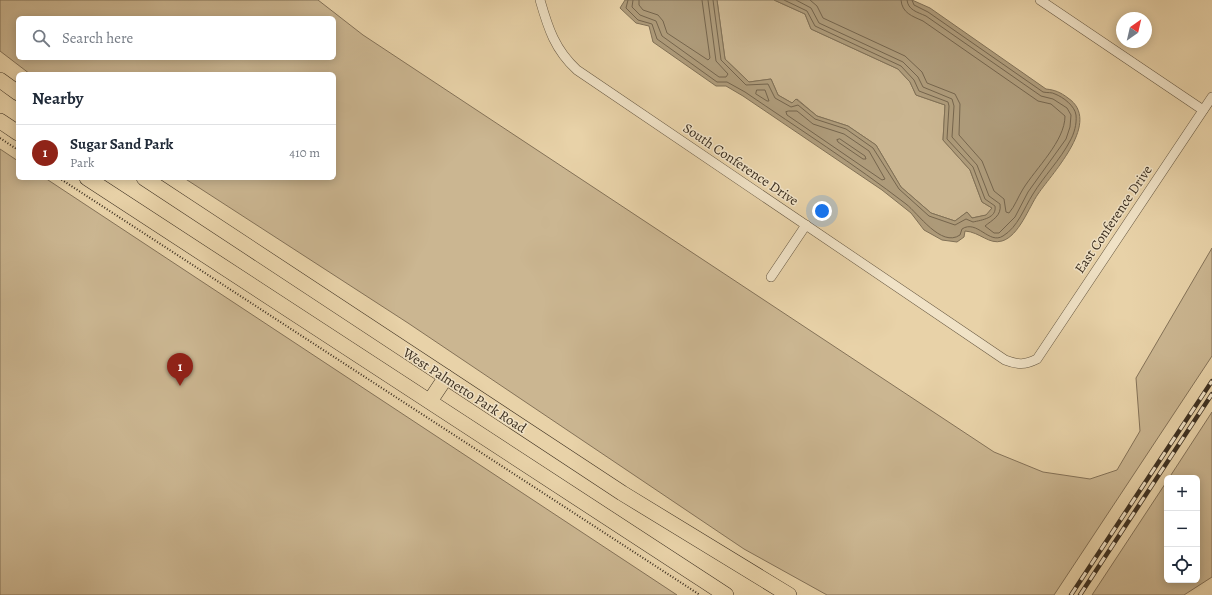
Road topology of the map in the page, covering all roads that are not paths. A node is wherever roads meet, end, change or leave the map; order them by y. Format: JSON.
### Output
{"nodes":[{"id":1,"x":540,"y":0,"type":"edge"},
{"id":2,"x":1040,"y":0,"type":"edge"},
{"id":3,"x":0,"y":80,"type":"edge"},
{"id":4,"x":16,"y":91,"type":"edge"},
{"id":5,"x":1212,"y":97,"type":"edge"},
{"id":6,"x":1203,"y":110,"type":"junction"},
{"id":7,"x":0,"y":121,"type":"edge"},
{"id":8,"x":16,"y":132,"type":"edge"},
{"id":9,"x":91,"y":180,"type":"edge"},
{"id":10,"x":147,"y":180,"type":"edge"},
{"id":11,"x":806,"y":225,"type":"junction"},
{"id":12,"x":771,"y":277,"type":"dead end"},
{"id":13,"x":1038,"y":358,"type":"joint"},
{"id":14,"x":446,"y":377,"type":"junction"},
{"id":15,"x":430,"y":402,"type":"junction"},
{"id":16,"x":726,"y":595,"type":"edge"},
{"id":17,"x":789,"y":595,"type":"edge"}],
"edges":[{"from":1,"to":11,"type":"street","name":"South Conference Drive"},
{"from":2,"to":6,"type":"street"},
{"from":3,"to":4,"type":"main road"},
{"from":5,"to":6,"type":"street","name":"East Conference Drive"},
{"from":6,"to":13,"type":"street","name":"East Conference Drive"},
{"from":7,"to":8,"type":"main road"},
{"from":9,"to":15,"type":"main road","name":"West Palmetto Park Road"},
{"from":10,"to":14,"type":"main road","name":"West Palmetto Park Road"},
{"from":11,"to":12,"type":"street"},
{"from":11,"to":13,"type":"street","name":"South Conference Drive"},
{"from":14,"to":15,"type":"main road"},
{"from":14,"to":17,"type":"main road","name":"West Palmetto Park Road"},
{"from":15,"to":16,"type":"main road","name":"West Palmetto Park Road"}]}
